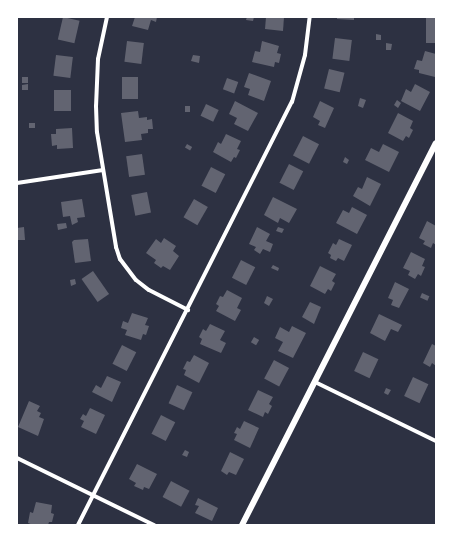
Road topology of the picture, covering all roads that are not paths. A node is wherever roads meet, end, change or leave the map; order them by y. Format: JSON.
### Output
{"nodes":[{"id":1,"x":107,"y":17,"type":"edge"},
{"id":2,"x":310,"y":17,"type":"edge"},
{"id":3,"x":436,"y":143,"type":"edge"},
{"id":4,"x":103,"y":170,"type":"junction"},
{"id":5,"x":17,"y":183,"type":"edge"},
{"id":6,"x":188,"y":310,"type":"junction"},
{"id":7,"x":315,"y":382,"type":"junction"},
{"id":8,"x":436,"y":441,"type":"edge"},
{"id":9,"x":17,"y":458,"type":"edge"},
{"id":10,"x":93,"y":496,"type":"junction"},
{"id":11,"x":78,"y":525,"type":"edge"},
{"id":12,"x":154,"y":525,"type":"edge"},
{"id":13,"x":242,"y":525,"type":"edge"}],
"edges":[{"from":1,"to":4,"type":"street"},
{"from":2,"to":6,"type":"street"},
{"from":3,"to":7,"type":"street"},
{"from":4,"to":5,"type":"street"},
{"from":4,"to":6,"type":"street"},
{"from":6,"to":10,"type":"street"},
{"from":7,"to":8,"type":"street"},
{"from":7,"to":13,"type":"street"},
{"from":9,"to":10,"type":"street"},
{"from":10,"to":11,"type":"street"},
{"from":10,"to":12,"type":"street"}]}
